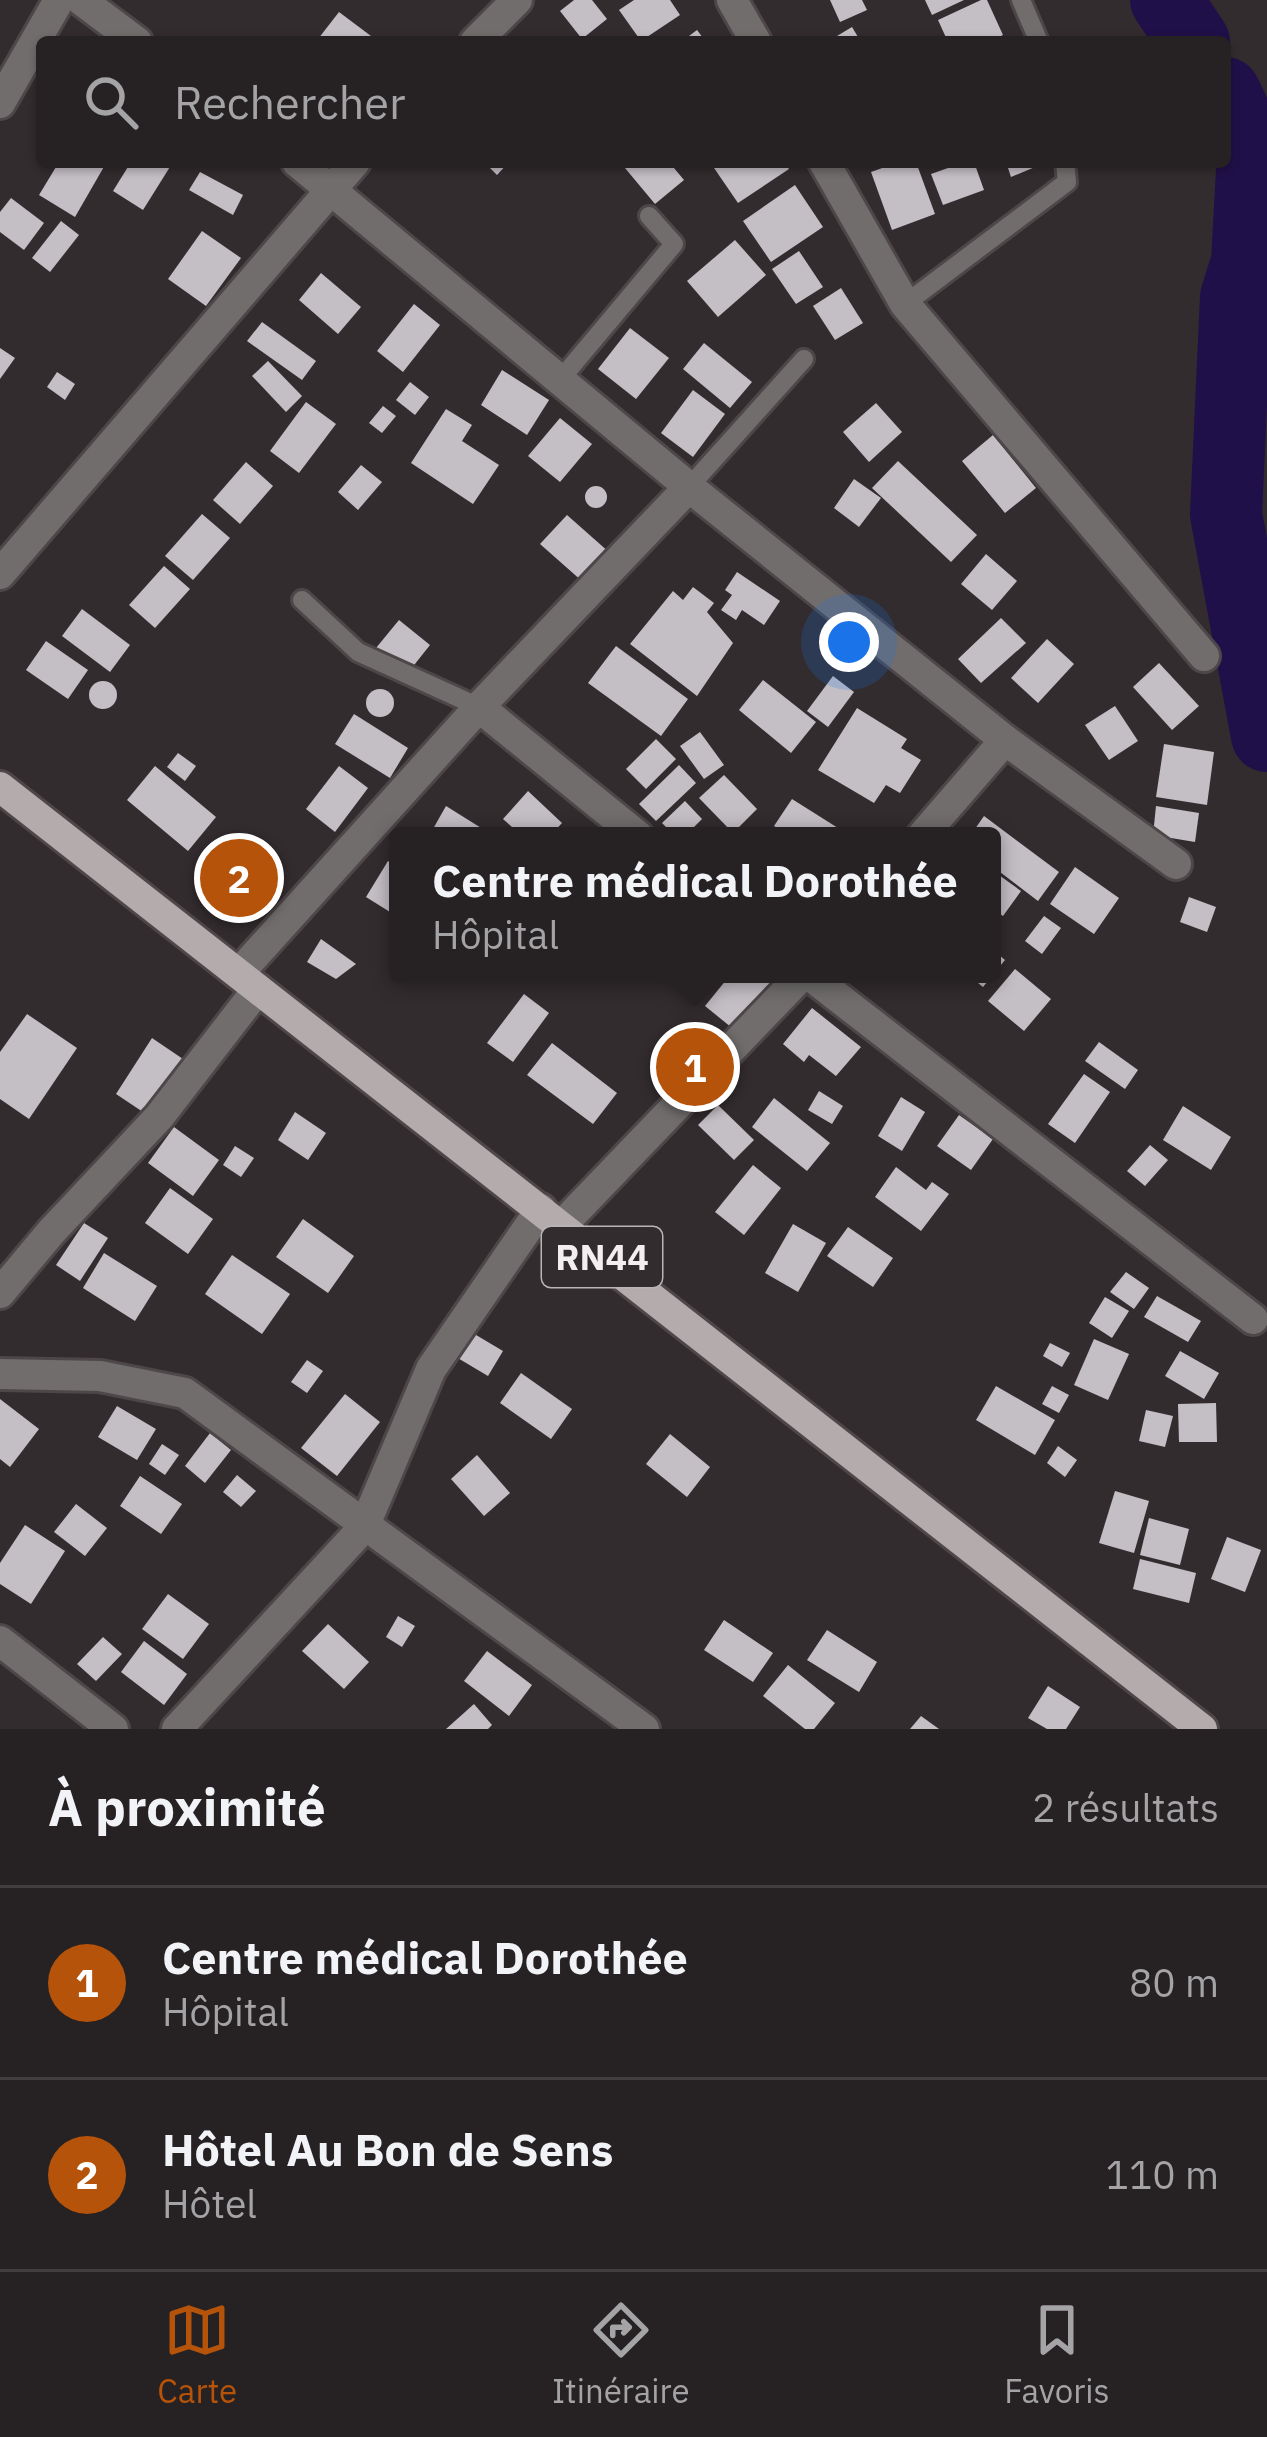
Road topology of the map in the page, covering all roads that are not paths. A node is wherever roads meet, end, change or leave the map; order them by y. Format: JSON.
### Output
{"nodes":[{"id":1,"x":59,"y":0,"type":"edge"},
{"id":2,"x":81,"y":0,"type":"edge"},
{"id":3,"x":517,"y":0,"type":"edge"},
{"id":4,"x":732,"y":0,"type":"edge"},
{"id":5,"x":1021,"y":0,"type":"edge"},
{"id":6,"x":38,"y":36,"type":"edge"},
{"id":7,"x":129,"y":36,"type":"edge"},
{"id":8,"x":481,"y":36,"type":"edge"},
{"id":9,"x":753,"y":36,"type":"edge"},
{"id":10,"x":1036,"y":36,"type":"edge"},
{"id":11,"x":36,"y":40,"type":"edge"},
{"id":12,"x":0,"y":103,"type":"edge"},
{"id":13,"x":305,"y":168,"type":"edge"},
{"id":14,"x":349,"y":168,"type":"edge"},
{"id":15,"x":827,"y":168,"type":"edge"},
{"id":16,"x":1065,"y":168,"type":"edge"},
{"id":17,"x":330,"y":187,"type":"junction"},
{"id":18,"x":649,"y":217,"type":"dead end"},
{"id":19,"x":905,"y":304,"type":"junction"},
{"id":20,"x":804,"y":359,"type":"dead end"},
{"id":21,"x":560,"y":380,"type":"junction"},
{"id":22,"x":689,"y":487,"type":"junction"},
{"id":23,"x":0,"y":574,"type":"edge"},
{"id":24,"x":302,"y":600,"type":"dead end"},
{"id":25,"x":1204,"y":656,"type":"dead end"},
{"id":26,"x":479,"y":707,"type":"junction"},
{"id":27,"x":1005,"y":740,"type":"junction"},
{"id":28,"x":0,"y":787,"type":"edge"},
{"id":29,"x":627,"y":827,"type":"edge"},
{"id":30,"x":930,"y":827,"type":"edge"},
{"id":31,"x":1176,"y":864,"type":"dead end"},
{"id":32,"x":249,"y":981,"type":"junction"},
{"id":33,"x":797,"y":983,"type":"edge"},
{"id":34,"x":818,"y":983,"type":"edge"},
{"id":35,"x":551,"y":1217,"type":"junction"},
{"id":36,"x":0,"y":1293,"type":"edge"},
{"id":37,"x":1253,"y":1318,"type":"dead end"},
{"id":38,"x":0,"y":1374,"type":"edge"},
{"id":39,"x":364,"y":1527,"type":"junction"},
{"id":40,"x":0,"y":1641,"type":"edge"},
{"id":41,"x":1191,"y":1726,"type":"edge"},
{"id":42,"x":113,"y":1729,"type":"edge"},
{"id":43,"x":177,"y":1729,"type":"edge"},
{"id":44,"x":644,"y":1729,"type":"edge"}],
"edges":[{"from":1,"to":6,"type":"street"},
{"from":2,"to":7,"type":"street"},
{"from":3,"to":8,"type":"street"},
{"from":4,"to":9,"type":"street"},
{"from":5,"to":10,"type":"lane"},
{"from":11,"to":12,"type":"street"},
{"from":13,"to":17,"type":"street"},
{"from":14,"to":17,"type":"street"},
{"from":15,"to":19,"type":"street"},
{"from":16,"to":19,"type":"lane"},
{"from":17,"to":21,"type":"street"},
{"from":17,"to":23,"type":"street"},
{"from":18,"to":21,"type":"lane"},
{"from":19,"to":25,"type":"street"},
{"from":20,"to":22,"type":"lane"},
{"from":21,"to":22,"type":"street"},
{"from":22,"to":26,"type":"street"},
{"from":22,"to":27,"type":"street"},
{"from":24,"to":26,"type":"lane"},
{"from":26,"to":29,"type":"street"},
{"from":26,"to":32,"type":"street"},
{"from":27,"to":30,"type":"street"},
{"from":27,"to":31,"type":"street"},
{"from":28,"to":32,"type":"main road","number":"RN44"},
{"from":32,"to":35,"type":"main road","number":"RN44"},
{"from":32,"to":36,"type":"street"},
{"from":33,"to":35,"type":"street"},
{"from":34,"to":37,"type":"street"},
{"from":35,"to":39,"type":"street"},
{"from":35,"to":41,"type":"main road","number":"RN44"},
{"from":38,"to":39,"type":"street"},
{"from":39,"to":43,"type":"street"},
{"from":39,"to":44,"type":"street"},
{"from":40,"to":42,"type":"street"}]}
